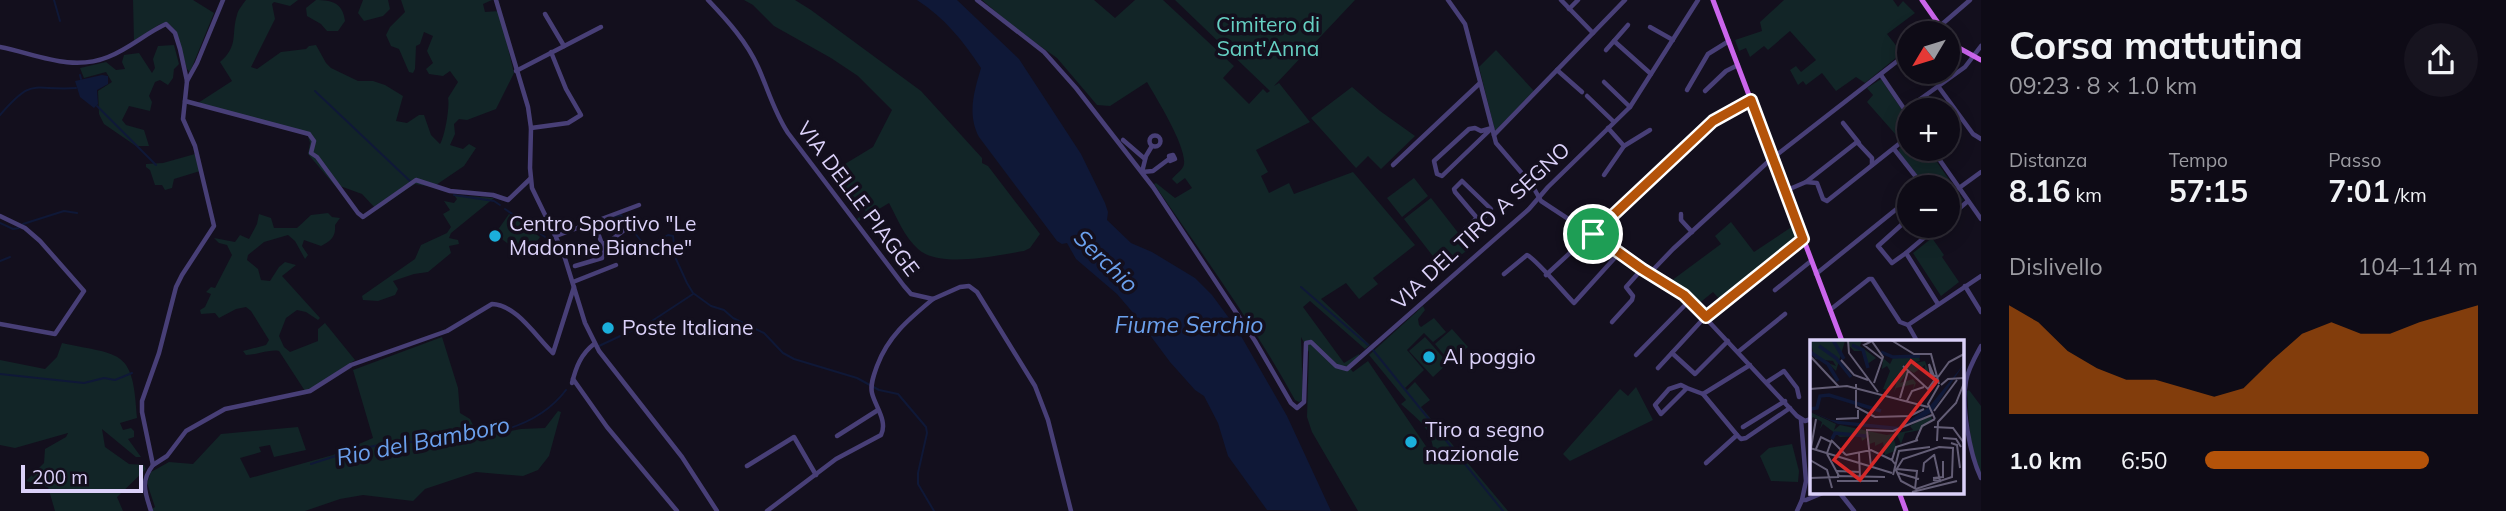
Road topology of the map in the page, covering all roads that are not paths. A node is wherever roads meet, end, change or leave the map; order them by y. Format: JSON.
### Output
{"nodes":[{"id":1,"x":223,"y":0,"type":"edge"},
{"id":2,"x":496,"y":0,"type":"edge"},
{"id":3,"x":708,"y":0,"type":"edge"},
{"id":4,"x":977,"y":0,"type":"edge"},
{"id":5,"x":1448,"y":0,"type":"edge"},
{"id":6,"x":1561,"y":0,"type":"edge"},
{"id":7,"x":1578,"y":0,"type":"edge"},
{"id":8,"x":1625,"y":0,"type":"edge"},
{"id":9,"x":1698,"y":0,"type":"edge"},
{"id":10,"x":1713,"y":0,"type":"edge"},
{"id":11,"x":1922,"y":0,"type":"edge"},
{"id":12,"x":1970,"y":0,"type":"edge"},
{"id":13,"x":1569,"y":9,"type":"junction"},
{"id":14,"x":545,"y":13,"type":"dead end"},
{"id":15,"x":1937,"y":21,"type":"edge"},
{"id":16,"x":1946,"y":21,"type":"edge"},
{"id":17,"x":1628,"y":25,"type":"dead end"},
{"id":18,"x":601,"y":27,"type":"dead end"},
{"id":19,"x":1650,"y":27,"type":"dead end"},
{"id":20,"x":1593,"y":33,"type":"junction"},
{"id":21,"x":1672,"y":40,"type":"junction"},
{"id":22,"x":1614,"y":41,"type":"junction"},
{"id":23,"x":1729,"y":41,"type":"junction"},
{"id":24,"x":564,"y":46,"type":"junction"},
{"id":25,"x":1981,"y":46,"type":"edge"},
{"id":26,"x":0,"y":47,"type":"edge"},
{"id":27,"x":1960,"y":49,"type":"edge"},
{"id":28,"x":1606,"y":50,"type":"dead end"},
{"id":29,"x":551,"y":52,"type":"junction"},
{"id":30,"x":1974,"y":56,"type":"junction"},
{"id":31,"x":1981,"y":60,"type":"edge"},
{"id":32,"x":1897,"y":62,"type":"edge"},
{"id":33,"x":1738,"y":65,"type":"junction"},
{"id":34,"x":1557,"y":70,"type":"junction"},
{"id":35,"x":516,"y":71,"type":"junction"},
{"id":36,"x":1651,"y":74,"type":"junction"},
{"id":37,"x":1881,"y":75,"type":"junction"},
{"id":38,"x":187,"y":81,"type":"junction"},
{"id":39,"x":1481,"y":82,"type":"junction"},
{"id":40,"x":1604,"y":82,"type":"dead end"},
{"id":41,"x":1938,"y":86,"type":"junction"},
{"id":42,"x":1687,"y":90,"type":"dead end"},
{"id":43,"x":1704,"y":91,"type":"dead end"},
{"id":44,"x":1897,"y":98,"type":"edge"},
{"id":45,"x":1922,"y":98,"type":"edge"},
{"id":46,"x":1751,"y":100,"type":"junction"},
{"id":47,"x":185,"y":101,"type":"junction"},
{"id":48,"x":1630,"y":107,"type":"junction"},
{"id":49,"x":1614,"y":122,"type":"junction"},
{"id":50,"x":1843,"y":123,"type":"dead end"},
{"id":51,"x":531,"y":128,"type":"junction"},
{"id":52,"x":1492,"y":128,"type":"junction"},
{"id":53,"x":1608,"y":128,"type":"junction"},
{"id":54,"x":1650,"y":130,"type":"dead end"},
{"id":55,"x":1494,"y":135,"type":"junction"},
{"id":56,"x":1981,"y":139,"type":"edge"},
{"id":57,"x":1123,"y":140,"type":"dead end"},
{"id":58,"x":1859,"y":143,"type":"junction"},
{"id":59,"x":1152,"y":146,"type":"dead end"},
{"id":60,"x":1624,"y":146,"type":"junction"},
{"id":61,"x":1897,"y":146,"type":"edge"},
{"id":62,"x":1894,"y":149,"type":"junction"},
{"id":63,"x":1872,"y":158,"type":"junction"},
{"id":64,"x":1169,"y":159,"type":"dead end"},
{"id":65,"x":1773,"y":159,"type":"junction"},
{"id":66,"x":1881,"y":159,"type":"junction"},
{"id":67,"x":1393,"y":165,"type":"dead end"},
{"id":68,"x":1871,"y":165,"type":"junction"},
{"id":69,"x":1146,"y":168,"type":"junction"},
{"id":70,"x":1821,"y":170,"type":"junction"},
{"id":71,"x":1981,"y":172,"type":"edge"},
{"id":72,"x":1604,"y":175,"type":"dead end"},
{"id":73,"x":1915,"y":175,"type":"edge"},
{"id":74,"x":530,"y":179,"type":"junction"},
{"id":75,"x":1806,"y":182,"type":"junction"},
{"id":76,"x":1818,"y":184,"type":"junction"},
{"id":77,"x":1152,"y":185,"type":"junction"},
{"id":78,"x":1960,"y":187,"type":"edge"},
{"id":79,"x":1960,"y":189,"type":"edge"},
{"id":80,"x":1785,"y":191,"type":"junction"},
{"id":81,"x":1540,"y":198,"type":"junction"},
{"id":82,"x":1968,"y":201,"type":"junction"},
{"id":83,"x":639,"y":205,"type":"dead end"},
{"id":84,"x":1960,"y":208,"type":"edge"},
{"id":85,"x":1897,"y":209,"type":"edge"},
{"id":86,"x":1681,"y":215,"type":"dead end"},
{"id":87,"x":0,"y":216,"type":"edge"},
{"id":88,"x":1477,"y":218,"type":"junction"},
{"id":89,"x":1981,"y":219,"type":"edge"},
{"id":90,"x":594,"y":222,"type":"junction"},
{"id":91,"x":1897,"y":229,"type":"edge"},
{"id":92,"x":624,"y":231,"type":"dead end"},
{"id":93,"x":1464,"y":231,"type":"dead end"},
{"id":94,"x":1692,"y":232,"type":"junction"},
{"id":95,"x":1593,"y":234,"type":"junction"},
{"id":96,"x":556,"y":236,"type":"junction"},
{"id":97,"x":1924,"y":238,"type":"edge"},
{"id":98,"x":1803,"y":239,"type":"junction"},
{"id":99,"x":602,"y":244,"type":"junction"},
{"id":100,"x":571,"y":250,"type":"dead end"},
{"id":101,"x":1620,"y":252,"type":"junction"},
{"id":102,"x":1906,"y":253,"type":"junction"},
{"id":103,"x":1811,"y":261,"type":"junction"},
{"id":104,"x":616,"y":265,"type":"dead end"},
{"id":105,"x":575,"y":266,"type":"dead end"},
{"id":106,"x":1642,"y":269,"type":"junction"},
{"id":107,"x":1504,"y":274,"type":"dead end"},
{"id":108,"x":1649,"y":274,"type":"junction"},
{"id":109,"x":1816,"y":274,"type":"junction"},
{"id":110,"x":1546,"y":275,"type":"junction"},
{"id":111,"x":1981,"y":276,"type":"edge"},
{"id":112,"x":574,"y":284,"type":"junction"},
{"id":113,"x":1965,"y":286,"type":"junction"},
{"id":114,"x":1774,"y":289,"type":"dead end"},
{"id":115,"x":933,"y":299,"type":"junction"},
{"id":116,"x":1690,"y":300,"type":"junction"},
{"id":117,"x":1938,"y":304,"type":"junction"},
{"id":118,"x":1830,"y":310,"type":"junction"},
{"id":119,"x":1981,"y":312,"type":"edge"},
{"id":120,"x":1785,"y":314,"type":"dead end"},
{"id":121,"x":1706,"y":317,"type":"junction"},
{"id":122,"x":1612,"y":322,"type":"dead end"},
{"id":123,"x":0,"y":324,"type":"edge"},
{"id":124,"x":1908,"y":325,"type":"junction"},
{"id":125,"x":1842,"y":340,"type":"edge"},
{"id":126,"x":1916,"y":340,"type":"edge"},
{"id":127,"x":1728,"y":341,"type":"junction"},
{"id":128,"x":594,"y":344,"type":"junction"},
{"id":129,"x":1981,"y":346,"type":"edge"},
{"id":130,"x":1738,"y":352,"type":"junction"},
{"id":131,"x":1672,"y":353,"type":"junction"},
{"id":132,"x":1636,"y":355,"type":"dead end"},
{"id":133,"x":1750,"y":365,"type":"junction"},
{"id":134,"x":1658,"y":368,"type":"dead end"},
{"id":135,"x":1767,"y":382,"type":"junction"},
{"id":136,"x":1687,"y":388,"type":"junction"},
{"id":137,"x":1703,"y":394,"type":"junction"},
{"id":138,"x":1799,"y":397,"type":"dead end"},
{"id":139,"x":1785,"y":401,"type":"junction"},
{"id":140,"x":1790,"y":408,"type":"junction"},
{"id":141,"x":878,"y":410,"type":"junction"},
{"id":142,"x":1810,"y":419,"type":"edge"},
{"id":143,"x":1801,"y":420,"type":"junction"},
{"id":144,"x":1743,"y":427,"type":"dead end"},
{"id":145,"x":1737,"y":435,"type":"junction"},
{"id":146,"x":837,"y":436,"type":"dead end"},
{"id":147,"x":1706,"y":463,"type":"dead end"},
{"id":148,"x":153,"y":465,"type":"junction"},
{"id":149,"x":747,"y":466,"type":"dead end"},
{"id":150,"x":816,"y":475,"type":"junction"},
{"id":151,"x":1981,"y":478,"type":"edge"},
{"id":152,"x":1820,"y":494,"type":"edge"},
{"id":153,"x":1841,"y":494,"type":"edge"},
{"id":154,"x":1900,"y":494,"type":"edge"},
{"id":155,"x":1802,"y":500,"type":"junction"},
{"id":156,"x":151,"y":511,"type":"edge"},
{"id":157,"x":677,"y":511,"type":"edge"},
{"id":158,"x":717,"y":511,"type":"edge"},
{"id":159,"x":767,"y":511,"type":"edge"},
{"id":160,"x":1071,"y":511,"type":"edge"},
{"id":161,"x":1797,"y":511,"type":"edge"},
{"id":162,"x":1854,"y":511,"type":"edge"},
{"id":163,"x":1906,"y":511,"type":"edge"}],
"edges":[{"from":1,"to":38,"type":"street"},
{"from":2,"to":35,"type":"street"},
{"from":3,"to":115,"type":"street","name":"VIA DELLE PIAGGE"},
{"from":4,"to":69,"type":"street"},
{"from":5,"to":39,"type":"street"},
{"from":6,"to":13,"type":"street"},
{"from":7,"to":13,"type":"street"},
{"from":8,"to":20,"type":"street"},
{"from":9,"to":21,"type":"street","name":"VIA DEL TIRO A SEGNO"},
{"from":10,"to":23,"type":"main road"},
{"from":11,"to":15,"type":"main road"},
{"from":12,"to":16,"type":"street"},
{"from":13,"to":20,"type":"street"},
{"from":14,"to":24,"type":"street"},
{"from":17,"to":22,"type":"street"},
{"from":18,"to":24,"type":"street"},
{"from":19,"to":21,"type":"street"},
{"from":20,"to":34,"type":"street"},
{"from":21,"to":36,"type":"street","name":"VIA DEL TIRO A SEGNO"},
{"from":22,"to":28,"type":"street"},
{"from":22,"to":36,"type":"street"},
{"from":23,"to":33,"type":"main road"},
{"from":23,"to":42,"type":"street"},
{"from":24,"to":29,"type":"street"},
{"from":25,"to":30,"type":"street"},
{"from":26,"to":38,"type":"street"},
{"from":27,"to":30,"type":"main road"},
{"from":29,"to":35,"type":"street"},
{"from":29,"to":51,"type":"street"},
{"from":30,"to":31,"type":"main road"},
{"from":30,"to":41,"type":"street"},
{"from":32,"to":37,"type":"street"},
{"from":33,"to":43,"type":"street"},
{"from":33,"to":46,"type":"main road"},
{"from":34,"to":49,"type":"street"},
{"from":34,"to":55,"type":"street"},
{"from":35,"to":51,"type":"street"},
{"from":36,"to":48,"type":"street","name":"VIA DEL TIRO A SEGNO"},
{"from":37,"to":44,"type":"street"},
{"from":37,"to":65,"type":"street"},
{"from":38,"to":47,"type":"street"},
{"from":39,"to":52,"type":"street"},
{"from":39,"to":67,"type":"street"},
{"from":40,"to":48,"type":"street"},
{"from":41,"to":45,"type":"street"},
{"from":41,"to":56,"type":"street"},
{"from":46,"to":65,"type":"main road"},
{"from":46,"to":95,"type":"street"},
{"from":47,"to":74,"type":"street"},
{"from":47,"to":148,"type":"street"},
{"from":48,"to":49,"type":"street","name":"VIA DEL TIRO A SEGNO"},
{"from":49,"to":53,"type":"street","name":"VIA DEL TIRO A SEGNO"},
{"from":50,"to":58,"type":"street"},
{"from":51,"to":74,"type":"street"},
{"from":52,"to":52,"type":"street"},
{"from":52,"to":55,"type":"street"},
{"from":53,"to":60,"type":"street"},
{"from":53,"to":81,"type":"street","name":"VIA DEL TIRO A SEGNO"},
{"from":54,"to":60,"type":"street"},
{"from":55,"to":81,"type":"street"},
{"from":57,"to":69,"type":"street"},
{"from":58,"to":63,"type":"street"},
{"from":58,"to":70,"type":"street"},
{"from":59,"to":69,"type":"street"},
{"from":60,"to":72,"type":"street"},
{"from":61,"to":62,"type":"street"},
{"from":62,"to":66,"type":"street"},
{"from":62,"to":73,"type":"street"},
{"from":63,"to":66,"type":"street"},
{"from":63,"to":68,"type":"street"},
{"from":64,"to":69,"type":"street"},
{"from":65,"to":80,"type":"main road"},
{"from":65,"to":94,"type":"street"},
{"from":66,"to":68,"type":"street"},
{"from":68,"to":76,"type":"street"},
{"from":69,"to":77,"type":"street"},
{"from":69,"to":77,"type":"street"},
{"from":70,"to":75,"type":"street"},
{"from":70,"to":76,"type":"street"},
{"from":71,"to":78,"type":"street"},
{"from":74,"to":96,"type":"street"},
{"from":75,"to":76,"type":"street"},
{"from":75,"to":80,"type":"street"},
{"from":77,"to":81,"type":"street","name":"VIA DEL TIRO A SEGNO"},
{"from":79,"to":82,"type":"street"},
{"from":80,"to":98,"type":"main road"},
{"from":81,"to":95,"type":"street"},
{"from":82,"to":84,"type":"street"},
{"from":82,"to":89,"type":"street"},
{"from":83,"to":90,"type":"street"},
{"from":85,"to":109,"type":"street"},
{"from":86,"to":94,"type":"street"},
{"from":87,"to":123,"type":"street"},
{"from":88,"to":88,"type":"street"},
{"from":88,"to":93,"type":"street"},
{"from":90,"to":96,"type":"street"},
{"from":90,"to":99,"type":"street"},
{"from":91,"to":102,"type":"street"},
{"from":92,"to":99,"type":"street"},
{"from":94,"to":108,"type":"street"},
{"from":95,"to":101,"type":"street"},
{"from":95,"to":110,"type":"street"},
{"from":96,"to":112,"type":"street"},
{"from":97,"to":102,"type":"street"},
{"from":98,"to":103,"type":"main road"},
{"from":98,"to":121,"type":"street"},
{"from":99,"to":100,"type":"street"},
{"from":99,"to":105,"type":"street"},
{"from":101,"to":106,"type":"street"},
{"from":101,"to":110,"type":"street"},
{"from":102,"to":117,"type":"street"},
{"from":103,"to":109,"type":"main road"},
{"from":103,"to":114,"type":"street"},
{"from":104,"to":112,"type":"street"},
{"from":106,"to":108,"type":"street"},
{"from":106,"to":122,"type":"street"},
{"from":107,"to":110,"type":"street"},
{"from":108,"to":116,"type":"street"},
{"from":109,"to":118,"type":"main road"},
{"from":111,"to":113,"type":"street"},
{"from":112,"to":128,"type":"street"},
{"from":112,"to":148,"type":"street"},
{"from":113,"to":117,"type":"street"},
{"from":113,"to":119,"type":"street"},
{"from":115,"to":141,"type":"street"},
{"from":115,"to":160,"type":"street"},
{"from":116,"to":121,"type":"street"},
{"from":116,"to":132,"type":"street"},
{"from":117,"to":124,"type":"street"},
{"from":118,"to":124,"type":"street"},
{"from":118,"to":125,"type":"main road"},
{"from":120,"to":130,"type":"street"},
{"from":121,"to":127,"type":"street"},
{"from":121,"to":131,"type":"street"},
{"from":124,"to":126,"type":"street"},
{"from":127,"to":130,"type":"street"},
{"from":127,"to":131,"type":"street"},
{"from":128,"to":157,"type":"street"},
{"from":128,"to":158,"type":"street"},
{"from":129,"to":151,"type":"street"},
{"from":130,"to":133,"type":"street"},
{"from":131,"to":134,"type":"street"},
{"from":133,"to":135,"type":"street"},
{"from":133,"to":137,"type":"street"},
{"from":135,"to":138,"type":"street"},
{"from":135,"to":139,"type":"street"},
{"from":136,"to":136,"type":"street"},
{"from":136,"to":137,"type":"street"},
{"from":137,"to":145,"type":"street"},
{"from":139,"to":140,"type":"street"},
{"from":139,"to":144,"type":"street"},
{"from":140,"to":143,"type":"street"},
{"from":140,"to":145,"type":"street"},
{"from":141,"to":146,"type":"street"},
{"from":141,"to":150,"type":"street"},
{"from":142,"to":143,"type":"street"},
{"from":143,"to":155,"type":"street"},
{"from":145,"to":147,"type":"street"},
{"from":148,"to":156,"type":"street"},
{"from":149,"to":150,"type":"street"},
{"from":150,"to":159,"type":"street"},
{"from":152,"to":155,"type":"street"},
{"from":153,"to":162,"type":"street"},
{"from":154,"to":163,"type":"main road"},
{"from":155,"to":161,"type":"street"}]}
